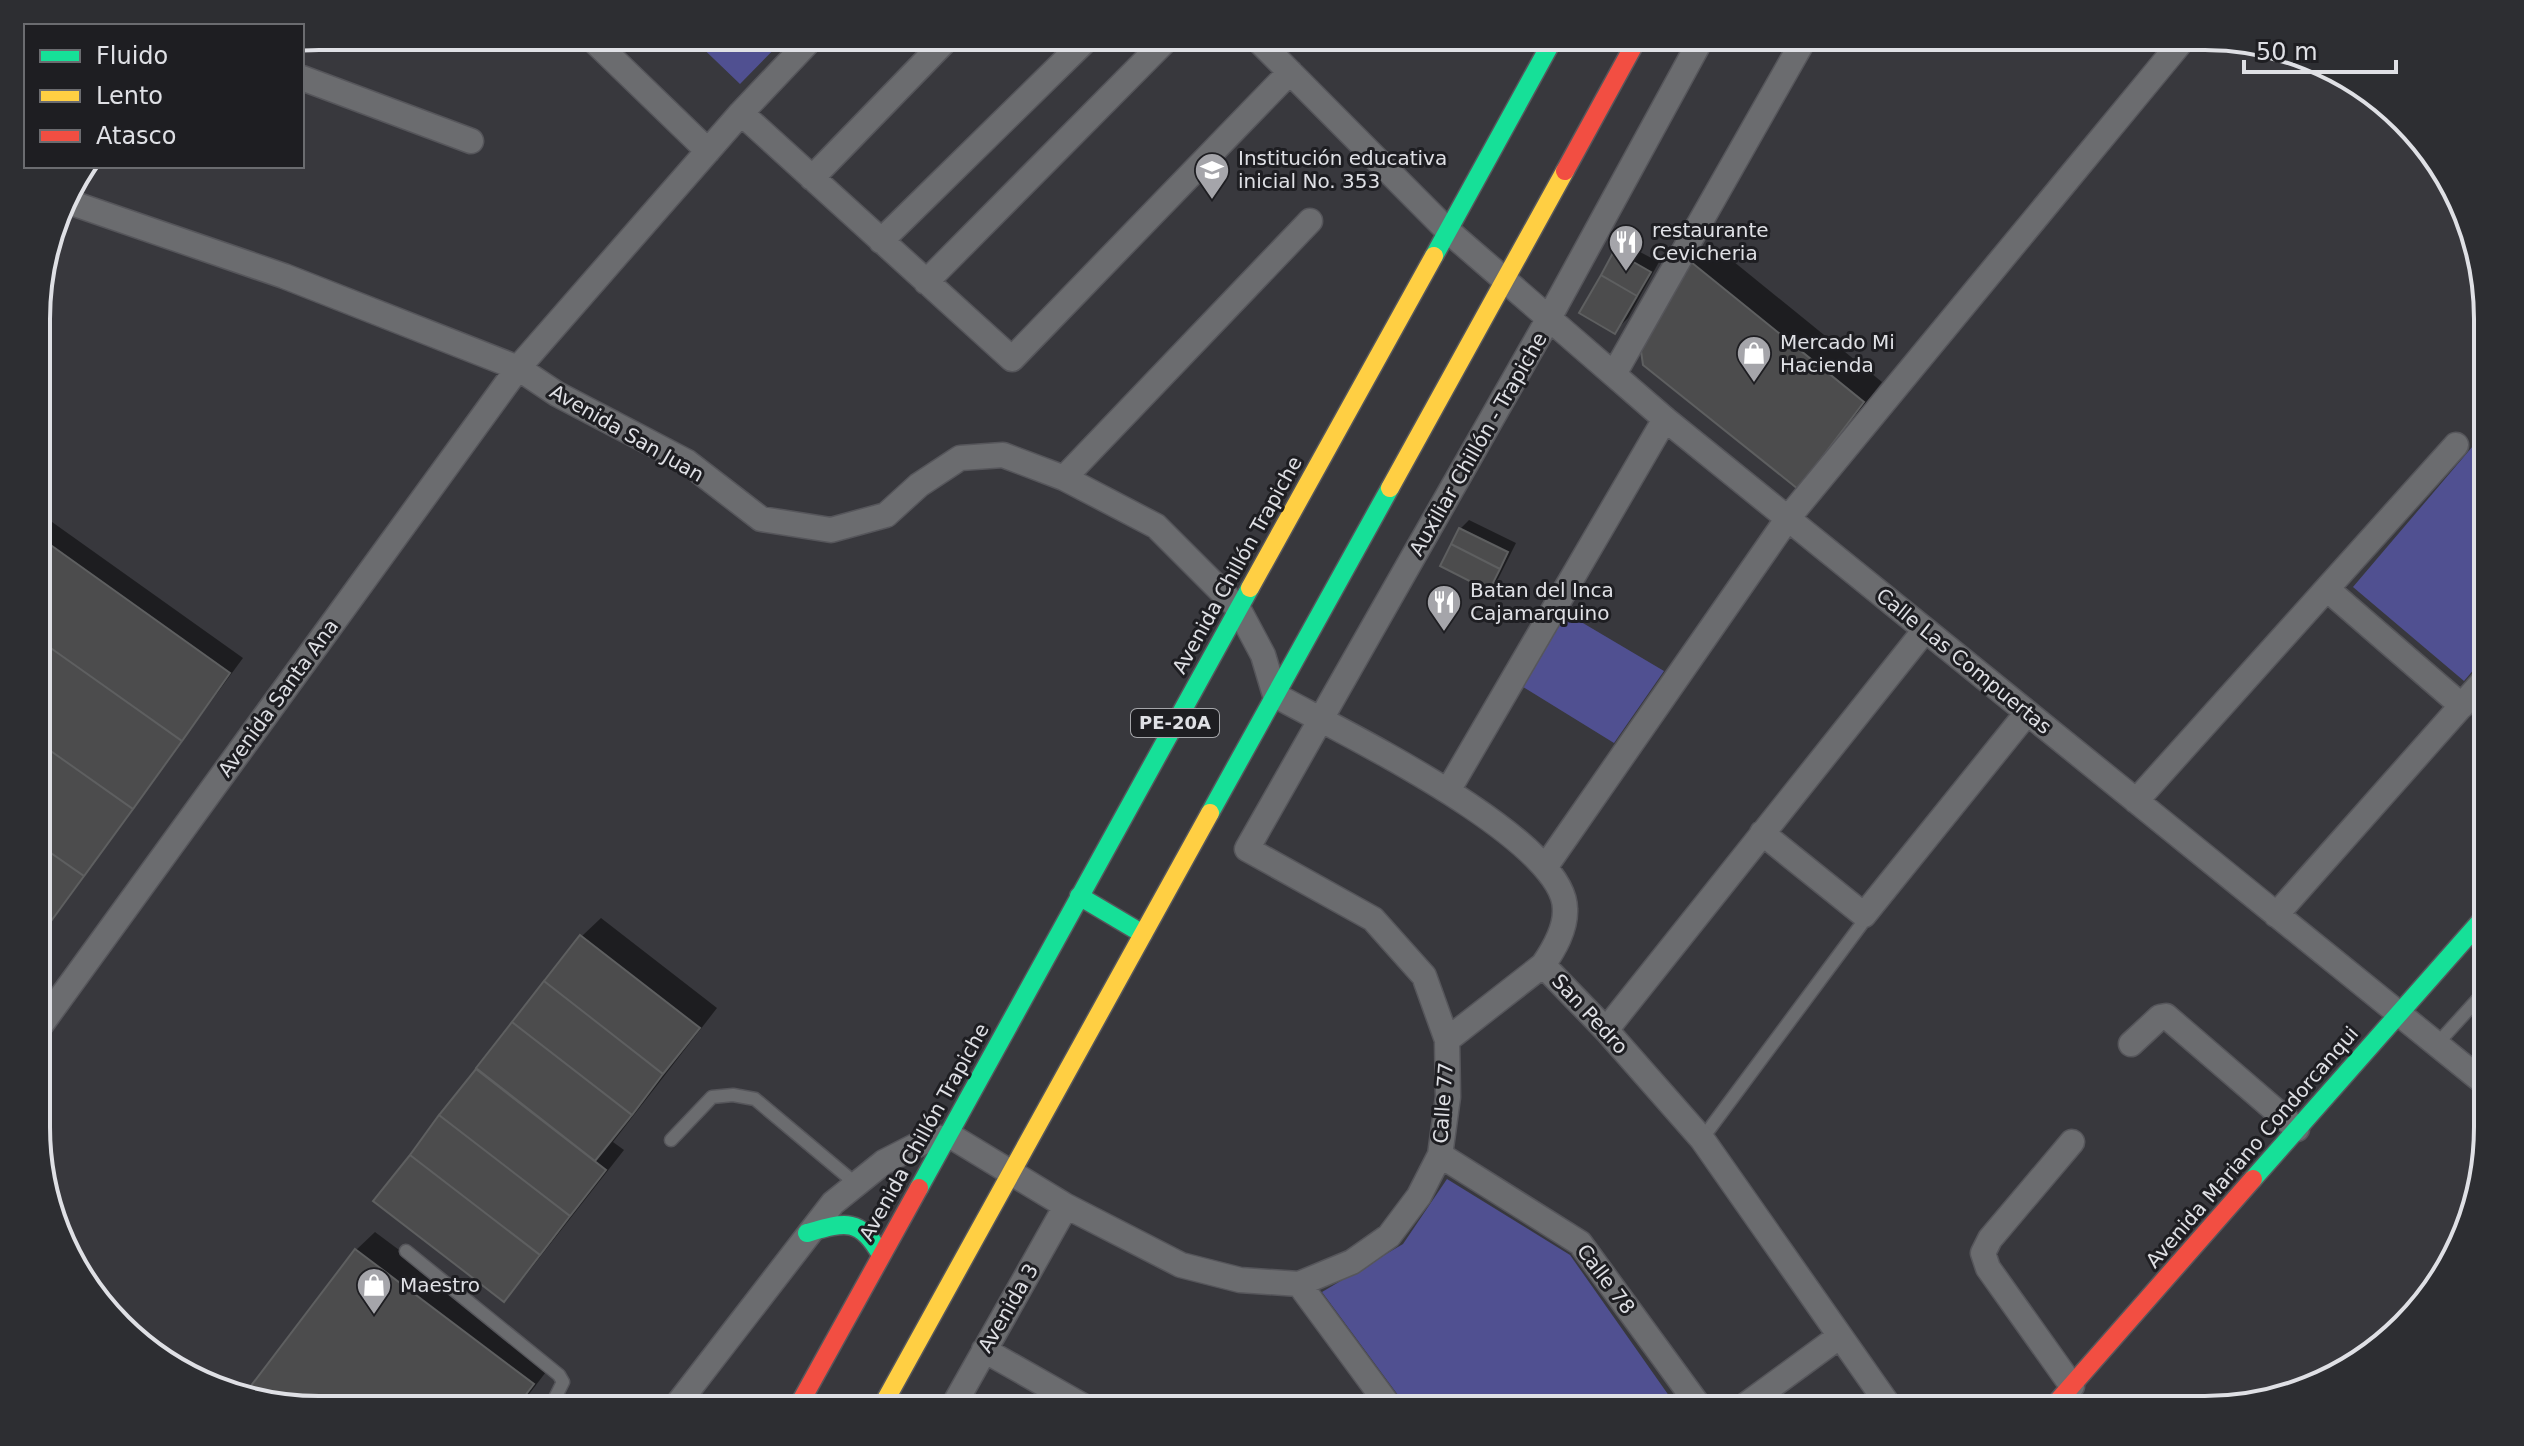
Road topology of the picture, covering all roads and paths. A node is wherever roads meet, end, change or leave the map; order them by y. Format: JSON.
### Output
{"nodes":[{"id":1,"x":603,"y":50,"type":"edge"},
{"id":2,"x":801,"y":50,"type":"edge"},
{"id":3,"x":936,"y":50,"type":"edge"},
{"id":4,"x":1076,"y":50,"type":"edge"},
{"id":5,"x":1156,"y":50,"type":"edge"},
{"id":6,"x":1268,"y":50,"type":"edge"},
{"id":7,"x":1547,"y":50,"type":"edge"},
{"id":8,"x":1630,"y":50,"type":"edge"},
{"id":9,"x":1695,"y":50,"type":"edge"},
{"id":10,"x":1798,"y":50,"type":"edge"},
{"id":11,"x":2174,"y":50,"type":"edge"},
{"id":12,"x":1290,"y":72,"type":"junction"},
{"id":13,"x":304,"y":79,"type":"edge"},
{"id":14,"x":741,"y":113,"type":"junction"},
{"id":15,"x":471,"y":141,"type":"dead end"},
{"id":16,"x":708,"y":151,"type":"junction"},
{"id":17,"x":812,"y":178,"type":"junction"},
{"id":18,"x":76,"y":204,"type":"edge"},
{"id":19,"x":1310,"y":221,"type":"dead end"},
{"id":20,"x":1447,"y":230,"type":"junction"},
{"id":21,"x":881,"y":241,"type":"junction"},
{"id":22,"x":1504,"y":279,"type":"junction"},
{"id":23,"x":926,"y":282,"type":"junction"},
{"id":24,"x":1549,"y":318,"type":"junction"},
{"id":25,"x":518,"y":368,"type":"junction"},
{"id":26,"x":1614,"y":374,"type":"junction"},
{"id":27,"x":1665,"y":419,"type":"junction"},
{"id":28,"x":2456,"y":445,"type":"dead end"},
{"id":29,"x":1064,"y":478,"type":"junction"},
{"id":30,"x":1788,"y":518,"type":"junction"},
{"id":31,"x":2327,"y":589,"type":"junction"},
{"id":32,"x":1238,"y":608,"type":"junction"},
{"id":33,"x":1925,"y":630,"type":"junction"},
{"id":34,"x":2473,"y":693,"type":"edge"},
{"id":35,"x":1275,"y":695,"type":"junction"},
{"id":36,"x":2462,"y":706,"type":"junction"},
{"id":37,"x":2027,"y":713,"type":"junction"},
{"id":38,"x":1320,"y":720,"type":"junction"},
{"id":39,"x":1449,"y":789,"type":"junction"},
{"id":40,"x":2136,"y":801,"type":"junction"},
{"id":41,"x":1762,"y":833,"type":"junction"},
{"id":42,"x":1247,"y":849,"type":"joint"},
{"id":43,"x":1546,"y":866,"type":"junction"},
{"id":44,"x":1079,"y":896,"type":"junction"},
{"id":45,"x":1864,"y":915,"type":"junction"},
{"id":46,"x":2276,"y":915,"type":"junction"},
{"id":47,"x":2473,"y":931,"type":"edge"},
{"id":48,"x":1143,"y":934,"type":"junction"},
{"id":49,"x":1543,"y":965,"type":"junction"},
{"id":50,"x":2473,"y":1004,"type":"edge"},
{"id":51,"x":50,"y":1012,"type":"edge"},
{"id":52,"x":2399,"y":1013,"type":"junction"},
{"id":53,"x":1606,"y":1030,"type":"junction"},
{"id":54,"x":1447,"y":1040,"type":"junction"},
{"id":55,"x":2131,"y":1044,"type":"dead end"},
{"id":56,"x":2437,"y":1044,"type":"junction"},
{"id":57,"x":2473,"y":1074,"type":"edge"},
{"id":58,"x":2297,"y":1129,"type":"junction"},
{"id":59,"x":947,"y":1136,"type":"junction"},
{"id":60,"x":1702,"y":1139,"type":"junction"},
{"id":61,"x":671,"y":1140,"type":"dead end"},
{"id":62,"x":2072,"y":1142,"type":"dead end"},
{"id":63,"x":1440,"y":1155,"type":"junction"},
{"id":64,"x":1012,"y":1171,"type":"junction"},
{"id":65,"x":855,"y":1183,"type":"junction"},
{"id":66,"x":1066,"y":1206,"type":"junction"},
{"id":67,"x":807,"y":1233,"type":"junction"},
{"id":68,"x":406,"y":1251,"type":"dead end"},
{"id":69,"x":881,"y":1255,"type":"junction"},
{"id":70,"x":1299,"y":1284,"type":"junction"},
{"id":71,"x":1840,"y":1336,"type":"junction"},
{"id":72,"x":984,"y":1350,"type":"junction"},
{"id":73,"x":2072,"y":1386,"type":"junction"},
{"id":74,"x":1381,"y":1395,"type":"edge"},
{"id":75,"x":1691,"y":1395,"type":"edge"},
{"id":76,"x":1759,"y":1395,"type":"edge"},
{"id":77,"x":1882,"y":1395,"type":"edge"},
{"id":78,"x":2064,"y":1395,"type":"edge"},
{"id":79,"x":557,"y":1396,"type":"edge"},
{"id":80,"x":684,"y":1396,"type":"edge"},
{"id":81,"x":804,"y":1396,"type":"edge"},
{"id":82,"x":888,"y":1396,"type":"edge"},
{"id":83,"x":959,"y":1396,"type":"edge"},
{"id":84,"x":1065,"y":1396,"type":"edge"}],
"edges":[{"from":1,"to":16,"type":"street"},
{"from":2,"to":14,"type":"street","name":"Avenida Santa Ana"},
{"from":3,"to":17,"type":"street"},
{"from":4,"to":21,"type":"street"},
{"from":5,"to":23,"type":"street"},
{"from":6,"to":12,"type":"street","name":"Calle Las Compuertas"},
{"from":7,"to":20,"type":"main road","name":"Avenida Chillón Trapiche","number":"PE-20A"},
{"from":8,"to":22,"type":"main road","number":"PE-20A"},
{"from":9,"to":24,"type":"street","name":"Auxiliar Chillón - Trapiche"},
{"from":10,"to":26,"type":"street"},
{"from":11,"to":30,"type":"street"},
{"from":12,"to":20,"type":"street","name":"Calle Las Compuertas"},
{"from":12,"to":23,"type":"street"},
{"from":13,"to":15,"type":"street"},
{"from":14,"to":16,"type":"street","name":"Avenida Santa Ana"},
{"from":14,"to":17,"type":"street"},
{"from":16,"to":25,"type":"street","name":"Avenida Santa Ana"},
{"from":17,"to":21,"type":"street"},
{"from":18,"to":25,"type":"street","name":"Avenida San Juan"},
{"from":19,"to":29,"type":"street"},
{"from":20,"to":22,"type":"street","name":"Calle Las Compuertas"},
{"from":20,"to":32,"type":"main road","name":"Avenida Chillón Trapiche","number":"PE-20A"},
{"from":21,"to":23,"type":"street"},
{"from":22,"to":24,"type":"street","name":"Calle Las Compuertas"},
{"from":22,"to":35,"type":"main road","number":"PE-20A"},
{"from":24,"to":26,"type":"street","name":"Calle Las Compuertas"},
{"from":24,"to":38,"type":"street","name":"Auxiliar Chillón - Trapiche"},
{"from":25,"to":29,"type":"street","name":"Avenida San Juan"},
{"from":25,"to":51,"type":"street","name":"Avenida Santa Ana"},
{"from":26,"to":27,"type":"street","name":"Calle Las Compuertas"},
{"from":27,"to":30,"type":"street","name":"Calle Las Compuertas"},
{"from":27,"to":39,"type":"street"},
{"from":28,"to":31,"type":"street"},
{"from":29,"to":32,"type":"street","name":"Avenida San Juan"},
{"from":30,"to":33,"type":"street","name":"Calle Las Compuertas"},
{"from":30,"to":43,"type":"street"},
{"from":31,"to":36,"type":"street"},
{"from":31,"to":40,"type":"street"},
{"from":32,"to":35,"type":"street","name":"Avenida San Juan"},
{"from":32,"to":44,"type":"main road","name":"Avenida Chillón Trapiche","number":"PE-20A"},
{"from":33,"to":37,"type":"street","name":"Calle Las Compuertas"},
{"from":33,"to":41,"type":"street"},
{"from":34,"to":36,"type":"street"},
{"from":35,"to":38,"type":"street","name":"San Pedro"},
{"from":35,"to":48,"type":"main road","number":"PE-20A"},
{"from":36,"to":46,"type":"street"},
{"from":37,"to":40,"type":"street","name":"Calle Las Compuertas"},
{"from":37,"to":45,"type":"street"},
{"from":38,"to":39,"type":"street","name":"San Pedro"},
{"from":38,"to":42,"type":"street","name":"Auxiliar Chillón - Trapiche"},
{"from":39,"to":43,"type":"street","name":"San Pedro"},
{"from":40,"to":46,"type":"street","name":"Calle Las Compuertas"},
{"from":41,"to":45,"type":"street"},
{"from":41,"to":53,"type":"street"},
{"from":42,"to":54,"type":"street","name":"Calle 77"},
{"from":43,"to":49,"type":"street","name":"San Pedro"},
{"from":44,"to":48,"type":"main road"},
{"from":44,"to":59,"type":"main road","name":"Avenida Chillón Trapiche","number":"PE-20A"},
{"from":45,"to":60,"type":"lane"},
{"from":46,"to":52,"type":"street","name":"Calle Las Compuertas"},
{"from":47,"to":52,"type":"main road","name":"Avenida Mariano Condorcanqui"},
{"from":48,"to":64,"type":"main road","number":"PE-20A"},
{"from":49,"to":53,"type":"street","name":"San Pedro"},
{"from":49,"to":54,"type":"street"},
{"from":50,"to":56,"type":"lane"},
{"from":52,"to":56,"type":"street","name":"Calle Las Compuertas"},
{"from":52,"to":58,"type":"main road","name":"Avenida Mariano Condorcanqui"},
{"from":53,"to":60,"type":"street","name":"San Pedro"},
{"from":54,"to":63,"type":"street","name":"Calle 77"},
{"from":55,"to":58,"type":"street"},
{"from":56,"to":57,"type":"street","name":"Calle Las Compuertas"},
{"from":58,"to":73,"type":"main road","name":"Avenida Mariano Condorcanqui"},
{"from":59,"to":64,"type":"street","name":"Calle 77"},
{"from":59,"to":65,"type":"street"},
{"from":59,"to":69,"type":"main road","name":"Avenida Chillón Trapiche","number":"PE-20A"},
{"from":60,"to":71,"type":"street","name":"San Pedro"},
{"from":61,"to":65,"type":"lane"},
{"from":62,"to":73,"type":"street"},
{"from":63,"to":70,"type":"street","name":"Calle 77"},
{"from":63,"to":75,"type":"street","name":"Calle 78"},
{"from":64,"to":66,"type":"street","name":"Calle 77"},
{"from":64,"to":82,"type":"main road","number":"PE-20A"},
{"from":65,"to":67,"type":"street"},
{"from":66,"to":70,"type":"street","name":"Calle 77"},
{"from":66,"to":72,"type":"street","name":"Avenida 3"},
{"from":67,"to":69,"type":"main road"},
{"from":67,"to":80,"type":"street"},
{"from":68,"to":79,"type":"lane"},
{"from":69,"to":81,"type":"main road","name":"Avenida Chillón Trapiche","number":"PE-20A"},
{"from":70,"to":74,"type":"street"},
{"from":71,"to":76,"type":"street"},
{"from":71,"to":77,"type":"street","name":"San Pedro"},
{"from":72,"to":83,"type":"street","name":"Avenida 3"},
{"from":72,"to":84,"type":"street"},
{"from":73,"to":78,"type":"main road","name":"Avenida Mariano Condorcanqui"}]}
